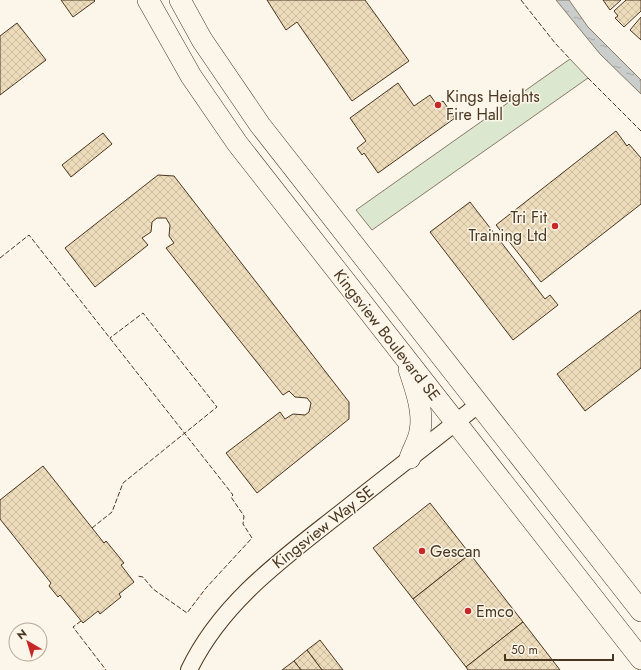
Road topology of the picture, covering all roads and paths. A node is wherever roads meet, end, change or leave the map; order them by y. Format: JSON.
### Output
{"nodes":[{"id":1,"x":148,"y":0,"type":"edge"},
{"id":2,"x":180,"y":0,"type":"edge"},
{"id":3,"x":407,"y":361,"type":"junction"},
{"id":4,"x":479,"y":404,"type":"junction"},
{"id":5,"x":456,"y":422,"type":"junction"},
{"id":6,"x":410,"y":458,"type":"junction"},
{"id":7,"x":641,"y":611,"type":"edge"},
{"id":8,"x":641,"y":659,"type":"edge"},
{"id":9,"x":189,"y":670,"type":"edge"}],
"edges":[{"from":1,"to":3,"type":"main road","name":"Kingsview Boulevard SE"},
{"from":2,"to":4,"type":"main road","name":"Kingsview Boulevard SE"},
{"from":3,"to":5,"type":"main road","name":"Kingsview Boulevard SE"},
{"from":3,"to":6,"type":"main road"},
{"from":4,"to":5,"type":"street","name":"Kingsview Way SE"},
{"from":4,"to":7,"type":"main road","name":"Kingsview Boulevard SE"},
{"from":5,"to":6,"type":"street","name":"Kingsview Way SE"},
{"from":5,"to":8,"type":"main road","name":"Kingsview Boulevard SE"},
{"from":6,"to":9,"type":"street","name":"Kingsview Way SE"}]}
